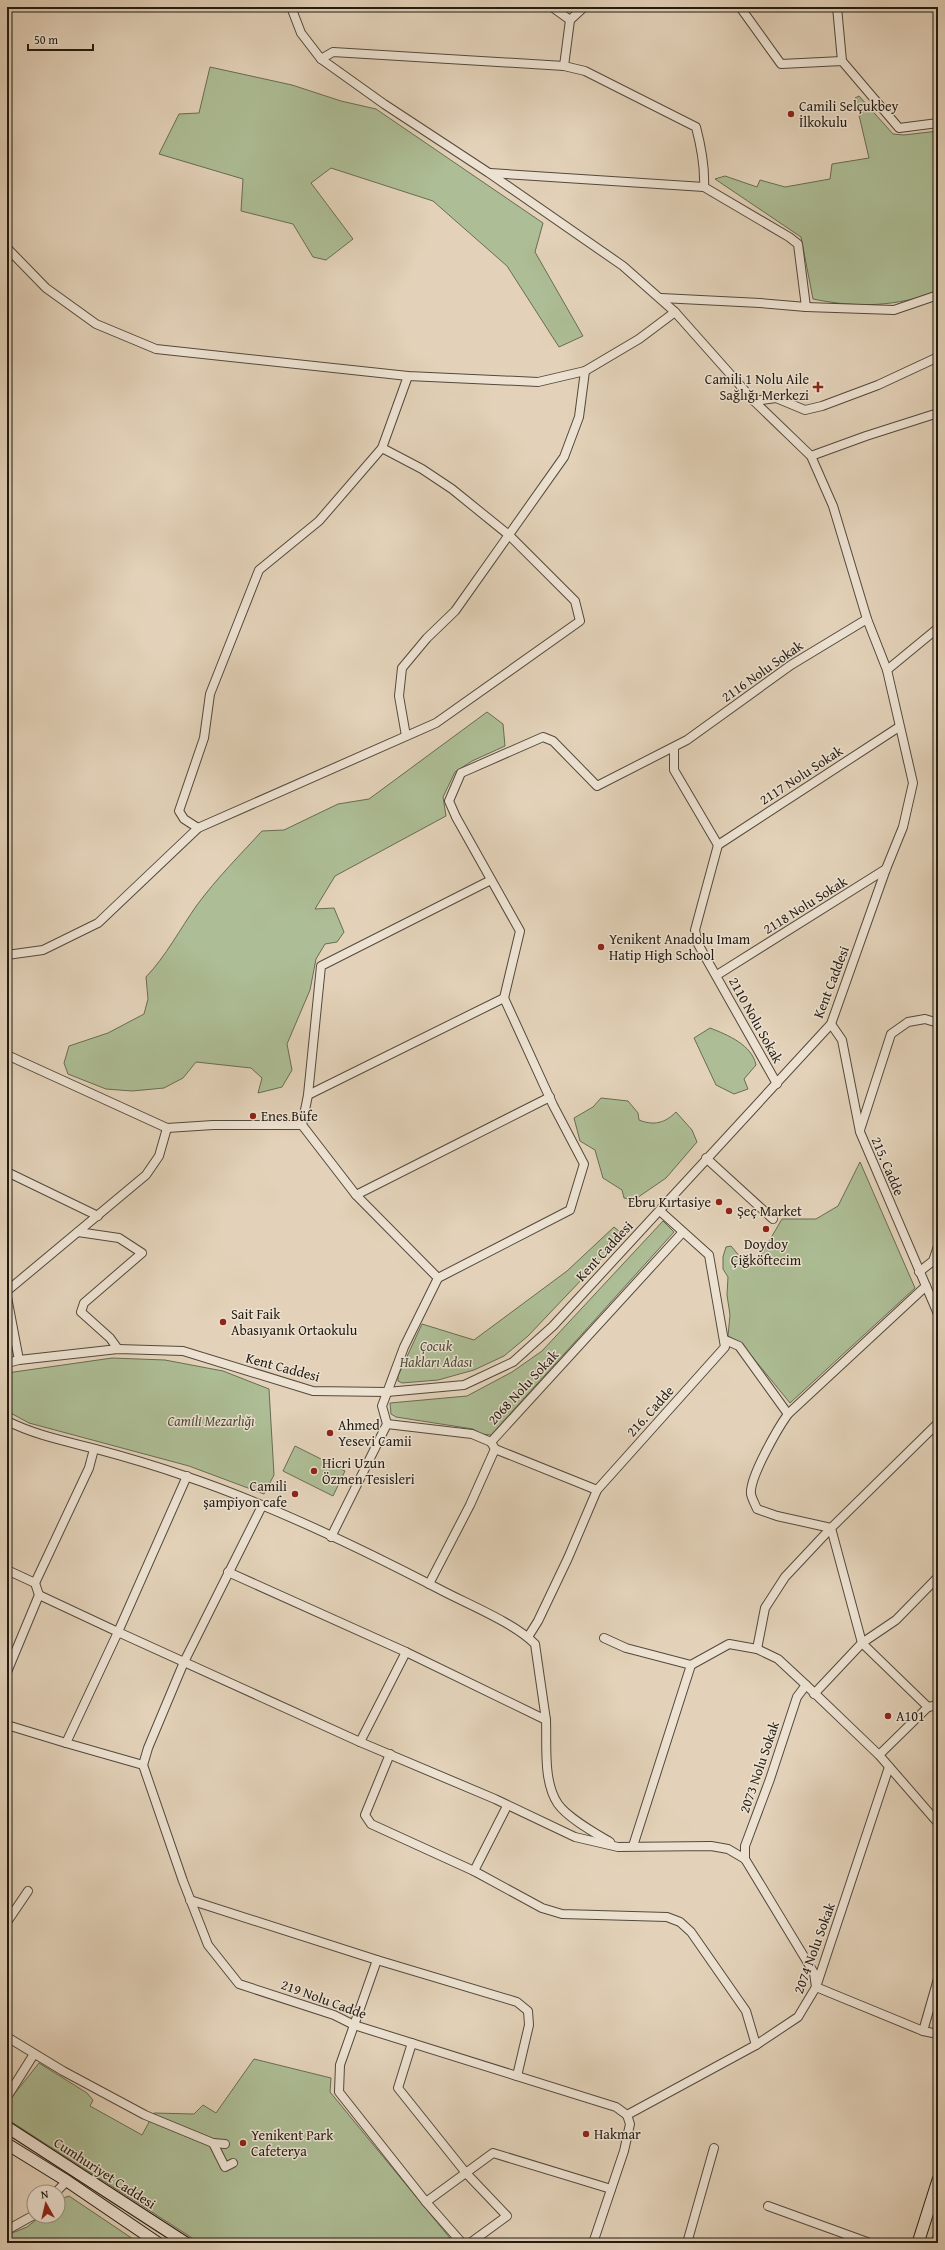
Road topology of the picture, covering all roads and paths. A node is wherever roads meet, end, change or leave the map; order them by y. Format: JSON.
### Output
{"nodes":[{"id":1,"x":291,"y":7,"type":"edge"},
{"id":2,"x":552,"y":7,"type":"edge"},
{"id":3,"x":584,"y":7,"type":"edge"},
{"id":4,"x":679,"y":7,"type":"edge"},
{"id":5,"x":684,"y":7,"type":"edge"},
{"id":6,"x":740,"y":7,"type":"edge"},
{"id":7,"x":837,"y":7,"type":"edge"},
{"id":8,"x":570,"y":20,"type":"junction"},
{"id":9,"x":321,"y":59,"type":"junction"},
{"id":10,"x":842,"y":61,"type":"junction"},
{"id":11,"x":564,"y":66,"type":"junction"},
{"id":12,"x":938,"y":124,"type":"edge"},
{"id":13,"x":489,"y":173,"type":"junction"},
{"id":14,"x":704,"y":187,"type":"junction"},
{"id":15,"x":7,"y":248,"type":"edge"},
{"id":16,"x":938,"y":294,"type":"edge"},
{"id":17,"x":661,"y":298,"type":"junction"},
{"id":18,"x":806,"y":308,"type":"junction"},
{"id":19,"x":675,"y":312,"type":"junction"},
{"id":20,"x":936,"y":358,"type":"dead end"},
{"id":21,"x":585,"y":371,"type":"junction"},
{"id":22,"x":408,"y":376,"type":"junction"},
{"id":23,"x":754,"y":401,"type":"junction"},
{"id":24,"x":938,"y":413,"type":"edge"},
{"id":25,"x":382,"y":448,"type":"junction"},
{"id":26,"x":810,"y":456,"type":"junction"},
{"id":27,"x":510,"y":536,"type":"junction"},
{"id":28,"x":867,"y":618,"type":"junction"},
{"id":29,"x":938,"y":628,"type":"edge"},
{"id":30,"x":887,"y":670,"type":"junction"},
{"id":31,"x":899,"y":727,"type":"junction"},
{"id":32,"x":406,"y":736,"type":"junction"},
{"id":33,"x":674,"y":748,"type":"junction"},
{"id":34,"x":198,"y":828,"type":"junction"},
{"id":35,"x":718,"y":844,"type":"junction"},
{"id":36,"x":886,"y":869,"type":"junction"},
{"id":37,"x":491,"y":880,"type":"junction"},
{"id":38,"x":7,"y":955,"type":"edge"},
{"id":39,"x":717,"y":975,"type":"junction"},
{"id":40,"x":504,"y":998,"type":"junction"},
{"id":41,"x":938,"y":1023,"type":"edge"},
{"id":42,"x":831,"y":1024,"type":"junction"},
{"id":43,"x":7,"y":1055,"type":"edge"},
{"id":44,"x":777,"y":1084,"type":"junction"},
{"id":45,"x":308,"y":1095,"type":"junction"},
{"id":46,"x":550,"y":1097,"type":"junction"},
{"id":47,"x":302,"y":1125,"type":"junction"},
{"id":48,"x":166,"y":1128,"type":"junction"},
{"id":49,"x":860,"y":1132,"type":"junction"},
{"id":50,"x":706,"y":1158,"type":"junction"},
{"id":51,"x":7,"y":1172,"type":"edge"},
{"id":52,"x":356,"y":1195,"type":"junction"},
{"id":53,"x":660,"y":1211,"type":"junction"},
{"id":54,"x":98,"y":1216,"type":"junction"},
{"id":55,"x":773,"y":1219,"type":"dead end"},
{"id":56,"x":78,"y":1232,"type":"junction"},
{"id":57,"x":682,"y":1233,"type":"junction"},
{"id":58,"x":938,"y":1246,"type":"edge"},
{"id":59,"x":919,"y":1272,"type":"junction"},
{"id":60,"x":438,"y":1278,"type":"junction"},
{"id":61,"x":926,"y":1286,"type":"junction"},
{"id":62,"x":7,"y":1291,"type":"edge"},
{"id":63,"x":7,"y":1297,"type":"edge"},
{"id":64,"x":938,"y":1314,"type":"edge"},
{"id":65,"x":725,"y":1340,"type":"junction"},
{"id":66,"x":118,"y":1349,"type":"junction"},
{"id":67,"x":19,"y":1360,"type":"junction"},
{"id":68,"x":7,"y":1363,"type":"edge"},
{"id":69,"x":387,"y":1392,"type":"junction"},
{"id":70,"x":788,"y":1414,"type":"junction"},
{"id":71,"x":7,"y":1421,"type":"edge"},
{"id":72,"x":938,"y":1423,"type":"edge"},
{"id":73,"x":387,"y":1424,"type":"junction"},
{"id":74,"x":493,"y":1445,"type":"junction"},
{"id":75,"x":94,"y":1449,"type":"junction"},
{"id":76,"x":187,"y":1476,"type":"junction"},
{"id":77,"x":597,"y":1490,"type":"junction"},
{"id":78,"x":262,"y":1506,"type":"junction"},
{"id":79,"x":831,"y":1528,"type":"junction"},
{"id":80,"x":331,"y":1537,"type":"junction"},
{"id":81,"x":7,"y":1570,"type":"edge"},
{"id":82,"x":228,"y":1572,"type":"junction"},
{"id":83,"x":938,"y":1577,"type":"edge"},
{"id":84,"x":35,"y":1583,"type":"junction"},
{"id":85,"x":429,"y":1584,"type":"junction"},
{"id":86,"x":39,"y":1595,"type":"junction"},
{"id":87,"x":118,"y":1632,"type":"junction"},
{"id":88,"x":528,"y":1637,"type":"junction"},
{"id":89,"x":604,"y":1638,"type":"dead end"},
{"id":90,"x":862,"y":1643,"type":"junction"},
{"id":91,"x":757,"y":1649,"type":"junction"},
{"id":92,"x":406,"y":1652,"type":"junction"},
{"id":93,"x":184,"y":1662,"type":"junction"},
{"id":94,"x":691,"y":1665,"type":"junction"},
{"id":95,"x":7,"y":1672,"type":"edge"},
{"id":96,"x":806,"y":1686,"type":"junction"},
{"id":97,"x":814,"y":1694,"type":"junction"},
{"id":98,"x":938,"y":1705,"type":"edge"},
{"id":99,"x":928,"y":1708,"type":"junction"},
{"id":100,"x":546,"y":1720,"type":"junction"},
{"id":101,"x":7,"y":1725,"type":"edge"},
{"id":102,"x":360,"y":1742,"type":"junction"},
{"id":103,"x":66,"y":1743,"type":"junction"},
{"id":104,"x":390,"y":1754,"type":"junction"},
{"id":105,"x":879,"y":1755,"type":"junction"},
{"id":106,"x":143,"y":1765,"type":"junction"},
{"id":107,"x":889,"y":1767,"type":"junction"},
{"id":108,"x":507,"y":1806,"type":"junction"},
{"id":109,"x":938,"y":1823,"type":"edge"},
{"id":110,"x":633,"y":1846,"type":"junction"},
{"id":111,"x":618,"y":1847,"type":"junction"},
{"id":112,"x":745,"y":1859,"type":"junction"},
{"id":113,"x":474,"y":1871,"type":"junction"},
{"id":114,"x":28,"y":1891,"type":"dead end"},
{"id":115,"x":190,"y":1900,"type":"junction"},
{"id":116,"x":7,"y":1922,"type":"edge"},
{"id":117,"x":377,"y":1960,"type":"junction"},
{"id":118,"x":938,"y":1979,"type":"edge"},
{"id":119,"x":816,"y":1987,"type":"junction"},
{"id":120,"x":354,"y":2025,"type":"junction"},
{"id":121,"x":923,"y":2031,"type":"junction"},
{"id":122,"x":938,"y":2034,"type":"edge"},
{"id":123,"x":7,"y":2037,"type":"edge"},
{"id":124,"x":412,"y":2042,"type":"junction"},
{"id":125,"x":756,"y":2045,"type":"junction"},
{"id":126,"x":34,"y":2054,"type":"junction"},
{"id":127,"x":516,"y":2076,"type":"junction"},
{"id":128,"x":7,"y":2097,"type":"edge"},
{"id":129,"x":627,"y":2115,"type":"junction"},
{"id":130,"x":7,"y":2127,"type":"edge"},
{"id":131,"x":213,"y":2143,"type":"junction"},
{"id":132,"x":7,"y":2144,"type":"edge"},
{"id":133,"x":225,"y":2144,"type":"dead end"},
{"id":134,"x":714,"y":2148,"type":"dead end"},
{"id":135,"x":233,"y":2163,"type":"dead end"},
{"id":136,"x":466,"y":2173,"type":"junction"},
{"id":137,"x":938,"y":2180,"type":"edge"},
{"id":138,"x":67,"y":2181,"type":"junction"},
{"id":139,"x":64,"y":2184,"type":"edge"},
{"id":140,"x":611,"y":2189,"type":"junction"},
{"id":141,"x":426,"y":2202,"type":"junction"},
{"id":142,"x":768,"y":2206,"type":"dead end"},
{"id":143,"x":26,"y":2219,"type":"edge"},
{"id":144,"x":7,"y":2230,"type":"edge"},
{"id":145,"x":938,"y":2240,"type":"edge"},
{"id":146,"x":158,"y":2243,"type":"edge"},
{"id":147,"x":186,"y":2243,"type":"edge"},
{"id":148,"x":462,"y":2243,"type":"edge"},
{"id":149,"x":470,"y":2243,"type":"edge"},
{"id":150,"x":593,"y":2243,"type":"edge"},
{"id":151,"x":687,"y":2243,"type":"edge"},
{"id":152,"x":870,"y":2243,"type":"edge"},
{"id":153,"x":918,"y":2243,"type":"edge"},
{"id":154,"x":937,"y":2243,"type":"edge"}],
"edges":[{"from":1,"to":9,"type":"street"},
{"from":2,"to":8,"type":"street"},
{"from":3,"to":8,"type":"street"},
{"from":4,"to":5,"type":"street"},
{"from":6,"to":10,"type":"street"},
{"from":7,"to":10,"type":"street"},
{"from":8,"to":11,"type":"street"},
{"from":9,"to":11,"type":"street"},
{"from":9,"to":13,"type":"street"},
{"from":10,"to":12,"type":"street"},
{"from":11,"to":14,"type":"street"},
{"from":13,"to":14,"type":"street"},
{"from":13,"to":17,"type":"street"},
{"from":14,"to":18,"type":"street"},
{"from":15,"to":22,"type":"street"},
{"from":16,"to":18,"type":"street"},
{"from":17,"to":18,"type":"street"},
{"from":17,"to":19,"type":"street"},
{"from":19,"to":21,"type":"street"},
{"from":19,"to":23,"type":"street"},
{"from":20,"to":23,"type":"street"},
{"from":21,"to":22,"type":"street"},
{"from":21,"to":27,"type":"street"},
{"from":22,"to":25,"type":"street"},
{"from":23,"to":26,"type":"street"},
{"from":24,"to":26,"type":"street"},
{"from":25,"to":27,"type":"street"},
{"from":25,"to":34,"type":"street"},
{"from":26,"to":28,"type":"street","name":"Kent Caddesi"},
{"from":27,"to":32,"type":"street"},
{"from":27,"to":32,"type":"street"},
{"from":28,"to":30,"type":"street","name":"Kent Caddesi"},
{"from":28,"to":33,"type":"street","name":"2116 Nolu Sokak"},
{"from":29,"to":30,"type":"street"},
{"from":30,"to":31,"type":"street","name":"Kent Caddesi"},
{"from":31,"to":35,"type":"street","name":"2117 Nolu Sokak"},
{"from":31,"to":36,"type":"street","name":"Kent Caddesi"},
{"from":32,"to":34,"type":"street"},
{"from":33,"to":35,"type":"street"},
{"from":33,"to":37,"type":"street","name":"2116 Nolu Sokak"},
{"from":34,"to":38,"type":"street"},
{"from":35,"to":39,"type":"street","name":"2110 Nolu Sokak"},
{"from":36,"to":39,"type":"street","name":"2118 Nolu Sokak"},
{"from":36,"to":42,"type":"street","name":"Kent Caddesi"},
{"from":37,"to":40,"type":"street"},
{"from":37,"to":45,"type":"street"},
{"from":39,"to":44,"type":"street","name":"2110 Nolu Sokak"},
{"from":40,"to":45,"type":"street"},
{"from":40,"to":46,"type":"street"},
{"from":41,"to":49,"type":"street"},
{"from":42,"to":44,"type":"street","name":"Kent Caddesi"},
{"from":42,"to":49,"type":"street","name":"215. Cadde"},
{"from":43,"to":48,"type":"street"},
{"from":44,"to":50,"type":"street","name":"Kent Caddesi"},
{"from":45,"to":47,"type":"street"},
{"from":46,"to":52,"type":"street"},
{"from":46,"to":60,"type":"street"},
{"from":47,"to":48,"type":"street"},
{"from":47,"to":52,"type":"street"},
{"from":48,"to":54,"type":"street"},
{"from":49,"to":59,"type":"street","name":"215. Cadde"},
{"from":50,"to":53,"type":"street","name":"Kent Caddesi"},
{"from":50,"to":55,"type":"street"},
{"from":51,"to":54,"type":"street"},
{"from":52,"to":60,"type":"street"},
{"from":53,"to":57,"type":"street"},
{"from":53,"to":69,"type":"street","name":"Kent Caddesi"},
{"from":54,"to":56,"type":"street"},
{"from":56,"to":62,"type":"street"},
{"from":56,"to":66,"type":"street"},
{"from":57,"to":65,"type":"street"},
{"from":57,"to":74,"type":"street","name":"2068 Nolu Sokak"},
{"from":58,"to":59,"type":"street"},
{"from":59,"to":61,"type":"street","name":"215. Cadde"},
{"from":60,"to":69,"type":"street"},
{"from":61,"to":64,"type":"street","name":"215. Cadde"},
{"from":61,"to":70,"type":"street"},
{"from":63,"to":67,"type":"street"},
{"from":65,"to":70,"type":"street"},
{"from":65,"to":77,"type":"street","name":"216. Cadde"},
{"from":66,"to":67,"type":"street","name":"Kent Caddesi"},
{"from":66,"to":69,"type":"street","name":"Kent Caddesi"},
{"from":67,"to":68,"type":"street","name":"Kent Caddesi"},
{"from":69,"to":73,"type":"street"},
{"from":70,"to":79,"type":"street"},
{"from":71,"to":75,"type":"street"},
{"from":72,"to":79,"type":"street"},
{"from":73,"to":74,"type":"street"},
{"from":73,"to":80,"type":"street"},
{"from":74,"to":77,"type":"street"},
{"from":74,"to":85,"type":"street","name":"2068 Nolu Sokak"},
{"from":75,"to":76,"type":"street"},
{"from":75,"to":84,"type":"street"},
{"from":76,"to":78,"type":"street"},
{"from":76,"to":87,"type":"street"},
{"from":77,"to":88,"type":"street","name":"216. Cadde"},
{"from":78,"to":80,"type":"street"},
{"from":78,"to":82,"type":"street"},
{"from":79,"to":90,"type":"street"},
{"from":79,"to":91,"type":"street"},
{"from":80,"to":85,"type":"street"},
{"from":81,"to":84,"type":"street"},
{"from":82,"to":92,"type":"street"},
{"from":82,"to":93,"type":"street"},
{"from":83,"to":90,"type":"street"},
{"from":84,"to":86,"type":"street"},
{"from":85,"to":88,"type":"street"},
{"from":86,"to":87,"type":"street"},
{"from":86,"to":95,"type":"street"},
{"from":87,"to":93,"type":"street"},
{"from":87,"to":103,"type":"street"},
{"from":88,"to":100,"type":"street"},
{"from":89,"to":94,"type":"street"},
{"from":90,"to":97,"type":"street"},
{"from":90,"to":99,"type":"street"},
{"from":91,"to":94,"type":"street"},
{"from":91,"to":96,"type":"street"},
{"from":92,"to":100,"type":"street"},
{"from":92,"to":102,"type":"street"},
{"from":93,"to":102,"type":"street"},
{"from":93,"to":106,"type":"street"},
{"from":94,"to":110,"type":"street"},
{"from":96,"to":97,"type":"street"},
{"from":96,"to":112,"type":"street","name":"2073 Nolu Sokak"},
{"from":97,"to":105,"type":"street"},
{"from":98,"to":99,"type":"street"},
{"from":99,"to":105,"type":"street"},
{"from":100,"to":111,"type":"street"},
{"from":101,"to":103,"type":"street"},
{"from":102,"to":104,"type":"street"},
{"from":103,"to":106,"type":"street"},
{"from":104,"to":108,"type":"street"},
{"from":104,"to":113,"type":"street"},
{"from":105,"to":107,"type":"street"},
{"from":106,"to":115,"type":"street","name":"219 Nolu Cadde"},
{"from":107,"to":109,"type":"street"},
{"from":107,"to":119,"type":"street","name":"2074 Nolu Sokak"},
{"from":108,"to":111,"type":"street"},
{"from":108,"to":113,"type":"street"},
{"from":110,"to":111,"type":"street"},
{"from":110,"to":112,"type":"street"},
{"from":112,"to":119,"type":"street"},
{"from":113,"to":125,"type":"street"},
{"from":114,"to":116,"type":"street"},
{"from":115,"to":117,"type":"street"},
{"from":115,"to":120,"type":"street","name":"219 Nolu Cadde"},
{"from":117,"to":120,"type":"street"},
{"from":117,"to":127,"type":"street"},
{"from":118,"to":121,"type":"street"},
{"from":119,"to":121,"type":"street"},
{"from":119,"to":125,"type":"street","name":"2074 Nolu Sokak"},
{"from":120,"to":124,"type":"street","name":"219 Nolu Cadde"},
{"from":120,"to":141,"type":"street"},
{"from":121,"to":122,"type":"street"},
{"from":123,"to":126,"type":"street"},
{"from":124,"to":127,"type":"street","name":"219 Nolu Cadde"},
{"from":124,"to":136,"type":"street"},
{"from":125,"to":129,"type":"street","name":"2074 Nolu Sokak"},
{"from":126,"to":128,"type":"street"},
{"from":126,"to":131,"type":"street"},
{"from":127,"to":129,"type":"street","name":"219 Nolu Cadde"},
{"from":129,"to":140,"type":"street"},
{"from":130,"to":147,"type":"street","name":"Cumhuriyet Caddesi"},
{"from":131,"to":133,"type":"street"},
{"from":131,"to":135,"type":"street"},
{"from":132,"to":138,"type":"street","name":"Cumhuriyet Caddesi"},
{"from":134,"to":151,"type":"street"},
{"from":136,"to":140,"type":"street"},
{"from":136,"to":141,"type":"street"},
{"from":136,"to":149,"type":"street"},
{"from":137,"to":153,"type":"street"},
{"from":138,"to":139,"type":"street"},
{"from":138,"to":146,"type":"street","name":"Cumhuriyet Caddesi"},
{"from":140,"to":150,"type":"street"},
{"from":141,"to":148,"type":"street"},
{"from":142,"to":152,"type":"street"},
{"from":143,"to":144,"type":"street"},
{"from":145,"to":154,"type":"street"}]}
